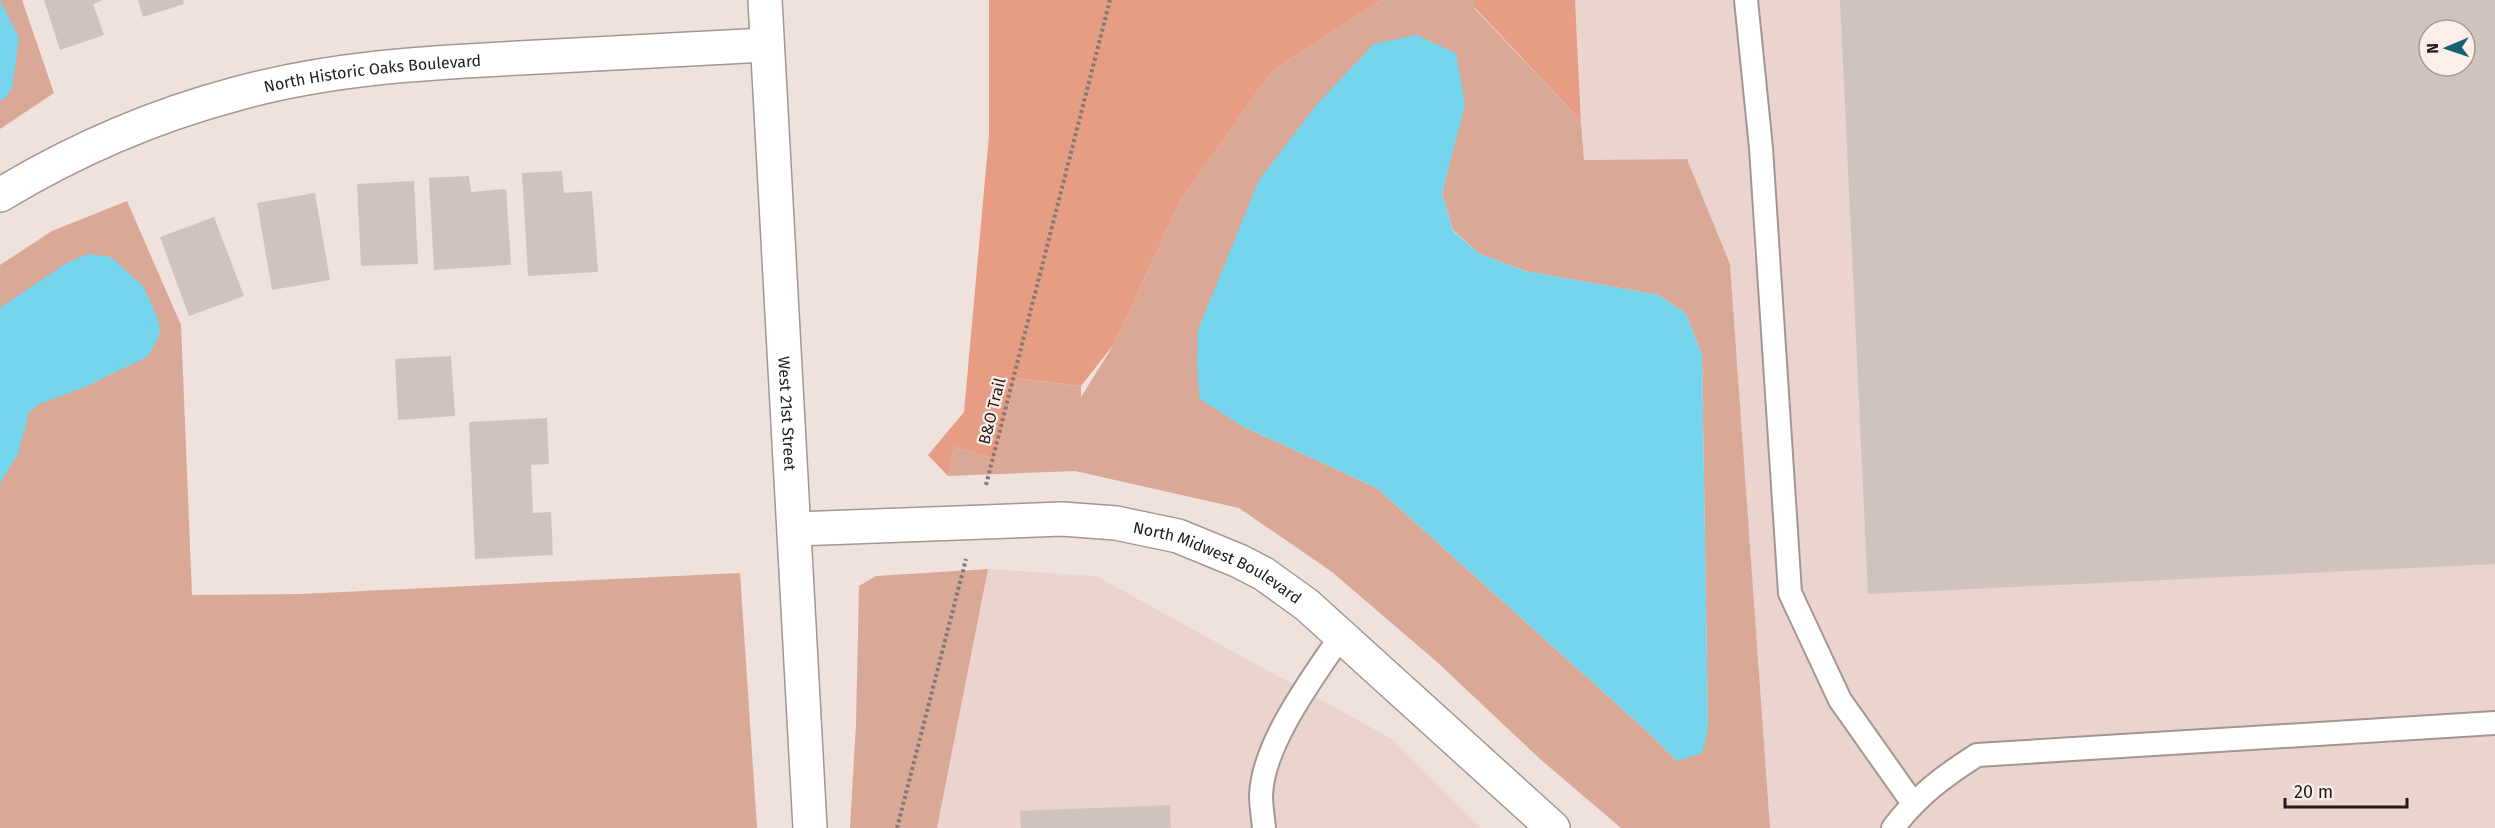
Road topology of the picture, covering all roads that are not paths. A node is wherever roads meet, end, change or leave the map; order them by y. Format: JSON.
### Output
{"nodes":[{"id":1,"x":765,"y":0,"type":"edge"},
{"id":2,"x":1746,"y":0,"type":"edge"},
{"id":3,"x":767,"y":45,"type":"junction"},
{"id":4,"x":0,"y":195,"type":"edge"},
{"id":5,"x":796,"y":529,"type":"junction"},
{"id":6,"x":1341,"y":636,"type":"junction"},
{"id":7,"x":2495,"y":723,"type":"edge"},
{"id":8,"x":1912,"y":802,"type":"junction"},
{"id":9,"x":810,"y":828,"type":"edge"},
{"id":10,"x":1264,"y":828,"type":"edge"},
{"id":11,"x":1553,"y":828,"type":"edge"},
{"id":12,"x":1893,"y":828,"type":"edge"}],
"edges":[{"from":1,"to":3,"type":"street","name":"West 21st Street"},
{"from":2,"to":8,"type":"lane"},
{"from":3,"to":4,"type":"street","name":"North Historic Oaks Boulevard"},
{"from":3,"to":5,"type":"street","name":"West 21st Street"},
{"from":5,"to":6,"type":"street","name":"North Midwest Boulevard"},
{"from":5,"to":9,"type":"street","name":"West 21st Street"},
{"from":6,"to":10,"type":"lane"},
{"from":6,"to":11,"type":"street","name":"North Midwest Boulevard"},
{"from":7,"to":8,"type":"lane"},
{"from":8,"to":12,"type":"lane"}]}
